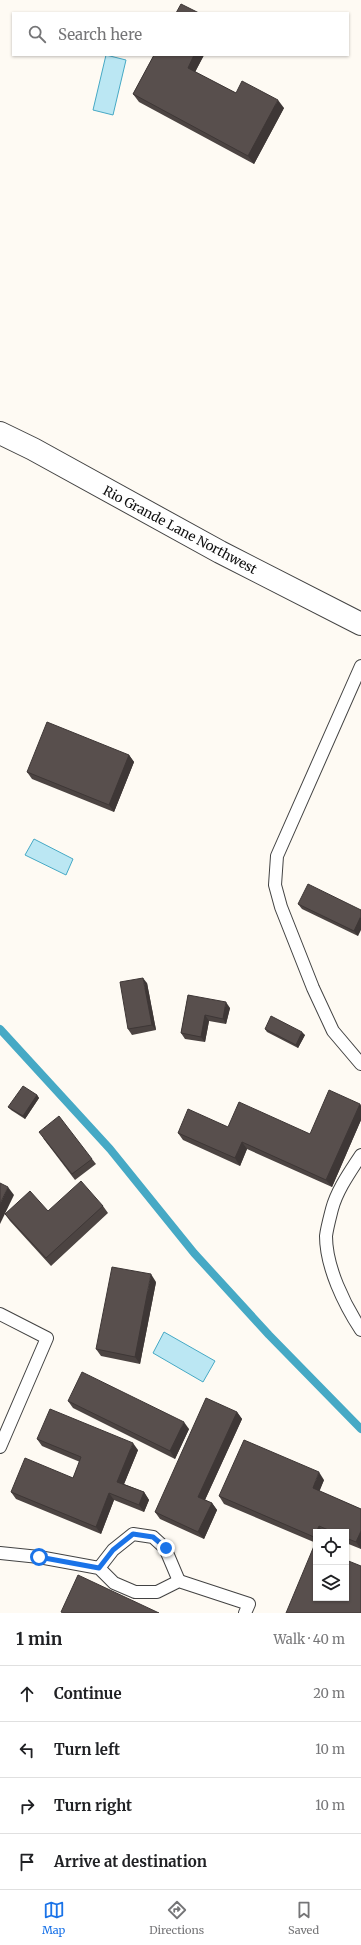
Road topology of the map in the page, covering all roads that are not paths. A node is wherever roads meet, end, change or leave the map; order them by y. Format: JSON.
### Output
{"nodes":[{"id":1,"x":0,"y":433,"type":"edge"},
{"id":2,"x":361,"y":624,"type":"edge"},
{"id":3,"x":361,"y":666,"type":"edge"},
{"id":4,"x":361,"y":1064,"type":"edge"},
{"id":5,"x":361,"y":1155,"type":"edge"},
{"id":6,"x":0,"y":1314,"type":"edge"},
{"id":7,"x":361,"y":1330,"type":"edge"},
{"id":8,"x":0,"y":1447,"type":"edge"},
{"id":9,"x":0,"y":1553,"type":"edge"},
{"id":10,"x":99,"y":1568,"type":"junction"},
{"id":11,"x":179,"y":1581,"type":"junction"},
{"id":12,"x":245,"y":1613,"type":"edge"}],
"edges":[{"from":1,"to":2,"type":"street","name":"Rio Grande Lane Northwest"},
{"from":3,"to":4,"type":"lane"},
{"from":5,"to":7,"type":"lane"},
{"from":6,"to":8,"type":"lane"},
{"from":9,"to":10,"type":"lane"},
{"from":10,"to":11,"type":"lane"},
{"from":10,"to":11,"type":"lane"},
{"from":11,"to":12,"type":"lane"}]}
